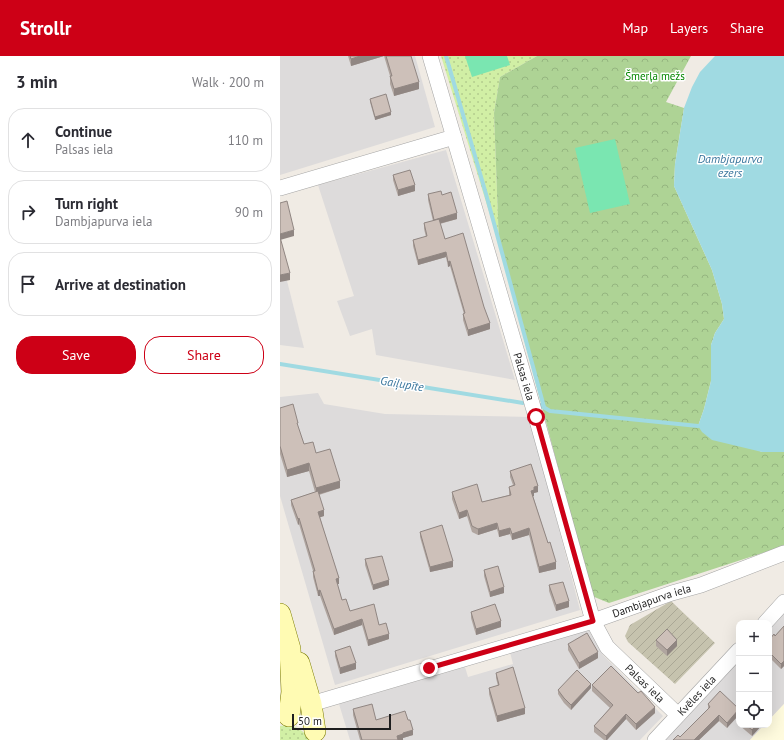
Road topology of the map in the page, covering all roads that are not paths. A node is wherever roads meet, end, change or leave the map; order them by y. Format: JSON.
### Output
{"nodes":[{"id":1,"x":430,"y":56,"type":"edge"},
{"id":2,"x":454,"y":137,"type":"junction"},
{"id":3,"x":280,"y":188,"type":"edge"},
{"id":4,"x":784,"y":553,"type":"edge"},
{"id":5,"x":784,"y":602,"type":"edge"},
{"id":6,"x":280,"y":614,"type":"edge"},
{"id":7,"x":768,"y":620,"type":"edge"},
{"id":8,"x":593,"y":621,"type":"junction"},
{"id":9,"x":290,"y":649,"type":"junction"},
{"id":10,"x":736,"y":653,"type":"edge"},
{"id":11,"x":311,"y":704,"type":"junction"},
{"id":12,"x":678,"y":715,"type":"junction"},
{"id":13,"x":285,"y":717,"type":"edge"},
{"id":14,"x":318,"y":736,"type":"edge"},
{"id":15,"x":655,"y":740,"type":"edge"}],
"edges":[{"from":1,"to":2,"type":"street","name":"Palsas iela"},
{"from":2,"to":3,"type":"street"},
{"from":2,"to":8,"type":"street","name":"Palsas iela"},
{"from":4,"to":8,"type":"street","name":"Dambjapurva iela"},
{"from":5,"to":7,"type":"street"},
{"from":6,"to":9,"type":"street"},
{"from":8,"to":11,"type":"street","name":"Dambjapurva iela"},
{"from":8,"to":12,"type":"street","name":"Palsas iela"},
{"from":9,"to":11,"type":"street"},
{"from":9,"to":13,"type":"street"},
{"from":10,"to":12,"type":"street","name":"Kvēles iela"},
{"from":11,"to":14,"type":"street"},
{"from":12,"to":15,"type":"street","name":"Kvēles iela"},
{"from":13,"to":14,"type":"street"}]}
